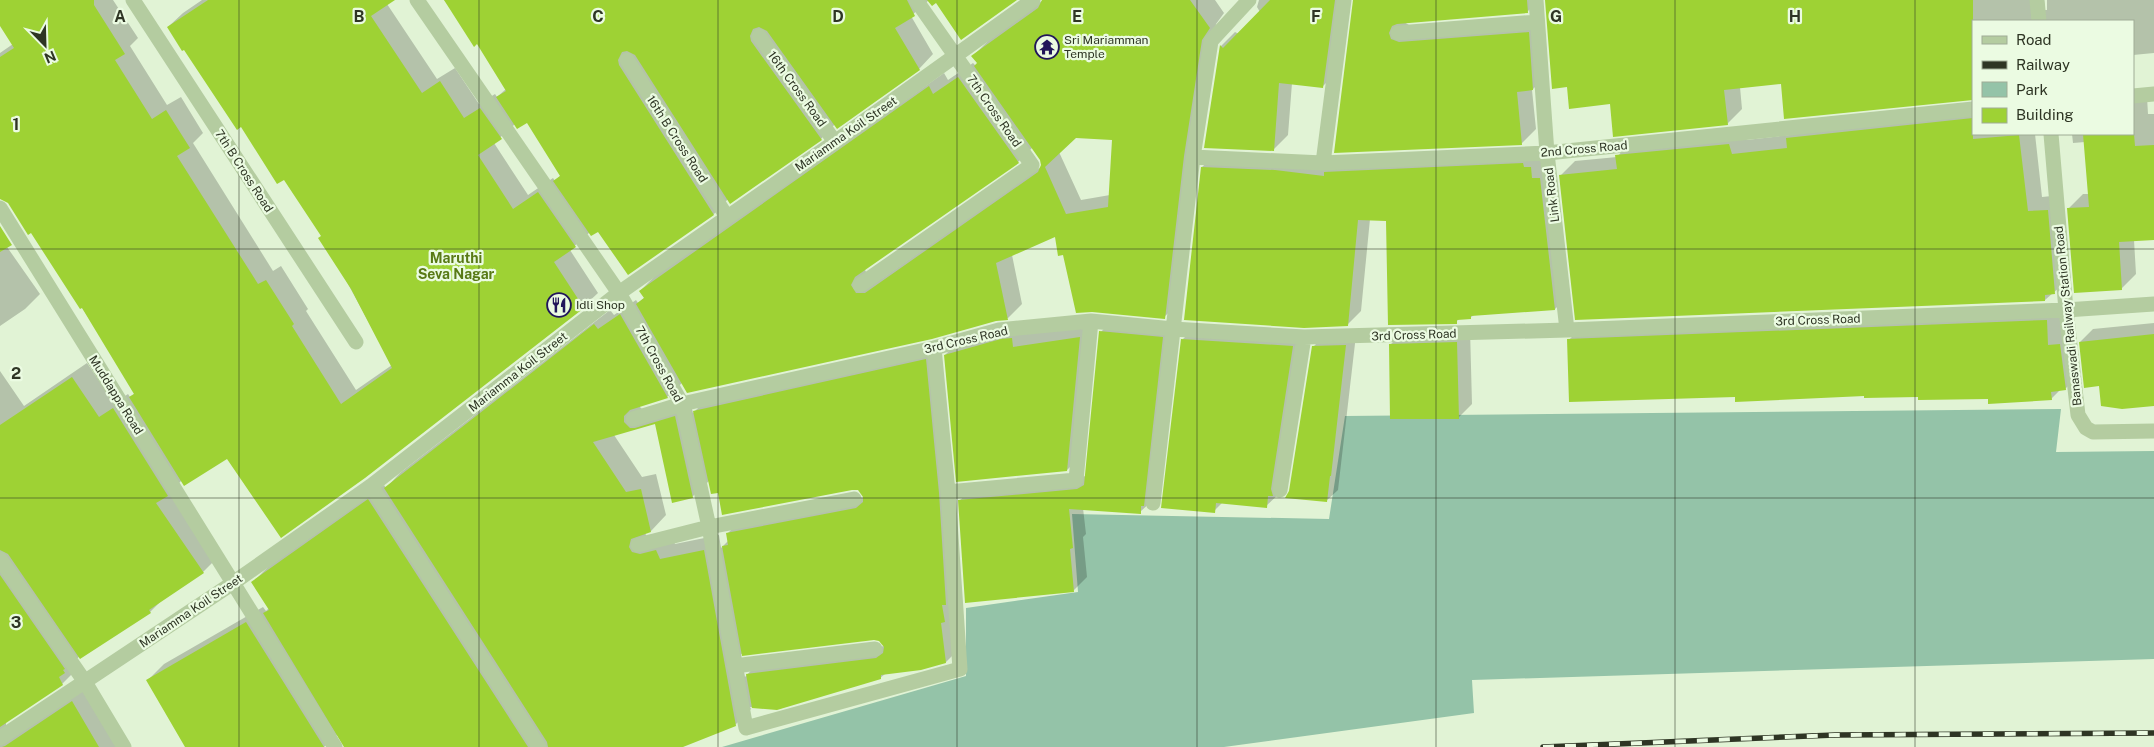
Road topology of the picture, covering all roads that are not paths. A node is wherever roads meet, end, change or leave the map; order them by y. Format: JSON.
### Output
{"nodes":[{"id":1,"x":133,"y":0,"type":"edge"},
{"id":2,"x":417,"y":0,"type":"edge"},
{"id":3,"x":916,"y":0,"type":"edge"},
{"id":4,"x":1033,"y":0,"type":"edge"},
{"id":5,"x":1248,"y":0,"type":"edge"},
{"id":6,"x":1344,"y":0,"type":"edge"},
{"id":7,"x":1536,"y":0,"type":"edge"},
{"id":8,"x":2037,"y":0,"type":"edge"},
{"id":9,"x":2039,"y":20,"type":"edge"},
{"id":10,"x":1537,"y":22,"type":"junction"},
{"id":11,"x":1398,"y":33,"type":"dead end"},
{"id":12,"x":758,"y":36,"type":"dead end"},
{"id":13,"x":955,"y":57,"type":"junction"},
{"id":14,"x":627,"y":60,"type":"dead end"},
{"id":15,"x":2154,"y":94,"type":"edge"},
{"id":16,"x":2134,"y":96,"type":"edge"},
{"id":17,"x":1972,"y":110,"type":"edge"},
{"id":18,"x":2051,"y":135,"type":"edge"},
{"id":19,"x":835,"y":142,"type":"junction"},
{"id":20,"x":1547,"y":153,"type":"junction"},
{"id":21,"x":1193,"y":158,"type":"junction"},
{"id":22,"x":1323,"y":163,"type":"junction"},
{"id":23,"x":0,"y":208,"type":"edge"},
{"id":24,"x":728,"y":217,"type":"junction"},
{"id":25,"x":860,"y":286,"type":"dead end"},
{"id":26,"x":619,"y":293,"type":"junction"},
{"id":27,"x":2154,"y":304,"type":"edge"},
{"id":28,"x":2066,"y":310,"type":"junction"},
{"id":29,"x":1091,"y":321,"type":"junction"},
{"id":30,"x":1173,"y":329,"type":"junction"},
{"id":31,"x":1567,"y":330,"type":"junction"},
{"id":32,"x":1304,"y":337,"type":"junction"},
{"id":33,"x":356,"y":342,"type":"dead end"},
{"id":34,"x":934,"y":348,"type":"junction"},
{"id":35,"x":682,"y":404,"type":"junction"},
{"id":36,"x":633,"y":419,"type":"dead end"},
{"id":37,"x":2154,"y":431,"type":"edge"},
{"id":38,"x":372,"y":486,"type":"junction"},
{"id":39,"x":1280,"y":490,"type":"dead end"},
{"id":40,"x":948,"y":492,"type":"junction"},
{"id":41,"x":854,"y":499,"type":"dead end"},
{"id":42,"x":1153,"y":503,"type":"dead end"},
{"id":43,"x":709,"y":527,"type":"junction"},
{"id":44,"x":638,"y":545,"type":"dead end"},
{"id":45,"x":0,"y":559,"type":"edge"},
{"id":46,"x":233,"y":583,"type":"junction"},
{"id":47,"x":875,"y":649,"type":"dead end"},
{"id":48,"x":734,"y":666,"type":"junction"},
{"id":49,"x":85,"y":682,"type":"junction"},
{"id":50,"x":0,"y":738,"type":"edge"},
{"id":51,"x":124,"y":747,"type":"edge"},
{"id":52,"x":336,"y":747,"type":"edge"},
{"id":53,"x":539,"y":747,"type":"edge"}],
"edges":[{"from":1,"to":33,"type":"street","name":"7th B Cross Road"},
{"from":2,"to":26,"type":"street","name":"7th Cross Road"},
{"from":3,"to":13,"type":"street","name":"7th Cross Road"},
{"from":4,"to":13,"type":"street","name":"Mariamma Koil Street"},
{"from":5,"to":21,"type":"street"},
{"from":6,"to":22,"type":"street"},
{"from":7,"to":10,"type":"street","name":"Link Road"},
{"from":8,"to":9,"type":"street"},
{"from":10,"to":11,"type":"street"},
{"from":10,"to":20,"type":"street","name":"Link Road"},
{"from":12,"to":19,"type":"street","name":"16th Cross Road"},
{"from":13,"to":19,"type":"street","name":"Mariamma Koil Street"},
{"from":13,"to":25,"type":"street","name":"7th Cross Road"},
{"from":14,"to":24,"type":"street","name":"16th B Cross Road"},
{"from":15,"to":16,"type":"street"},
{"from":17,"to":20,"type":"street","name":"2nd Cross Road"},
{"from":18,"to":28,"type":"street","name":"Banaswadi Railway Station Road"},
{"from":19,"to":24,"type":"street","name":"Mariamma Koil Street"},
{"from":20,"to":22,"type":"street","name":"2nd Cross Road"},
{"from":20,"to":31,"type":"street","name":"Link Road"},
{"from":21,"to":22,"type":"street","name":"2nd Cross Road"},
{"from":21,"to":30,"type":"street"},
{"from":23,"to":46,"type":"street","name":"Muddappa Road"},
{"from":24,"to":26,"type":"street","name":"Mariamma Koil Street"},
{"from":26,"to":35,"type":"street","name":"7th Cross Road"},
{"from":26,"to":38,"type":"street","name":"Mariamma Koil Street"},
{"from":27,"to":28,"type":"street","name":"3rd Cross Road"},
{"from":28,"to":31,"type":"street","name":"3rd Cross Road"},
{"from":28,"to":37,"type":"street","name":"Banaswadi Railway Station Road"},
{"from":29,"to":30,"type":"street","name":"3rd Cross Road"},
{"from":29,"to":34,"type":"street","name":"3rd Cross Road"},
{"from":29,"to":40,"type":"street"},
{"from":30,"to":32,"type":"street","name":"3rd Cross Road"},
{"from":30,"to":42,"type":"street"},
{"from":31,"to":32,"type":"street","name":"3rd Cross Road"},
{"from":32,"to":39,"type":"street"},
{"from":34,"to":35,"type":"street","name":"3rd Cross Road"},
{"from":34,"to":40,"type":"street"},
{"from":35,"to":36,"type":"street","name":"3rd Cross Road"},
{"from":35,"to":43,"type":"street","name":"7th Cross Road"},
{"from":38,"to":46,"type":"street","name":"Mariamma Koil Street"},
{"from":38,"to":53,"type":"street"},
{"from":40,"to":48,"type":"street","name":"7th Cross Road"},
{"from":41,"to":43,"type":"street"},
{"from":43,"to":44,"type":"street"},
{"from":43,"to":48,"type":"street","name":"7th Cross Road"},
{"from":45,"to":49,"type":"street"},
{"from":46,"to":49,"type":"street","name":"Mariamma Koil Street"},
{"from":46,"to":52,"type":"street","name":"Muddappa Road"},
{"from":47,"to":48,"type":"street"},
{"from":49,"to":50,"type":"street","name":"Mariamma Koil Street"},
{"from":49,"to":51,"type":"street"}]}
